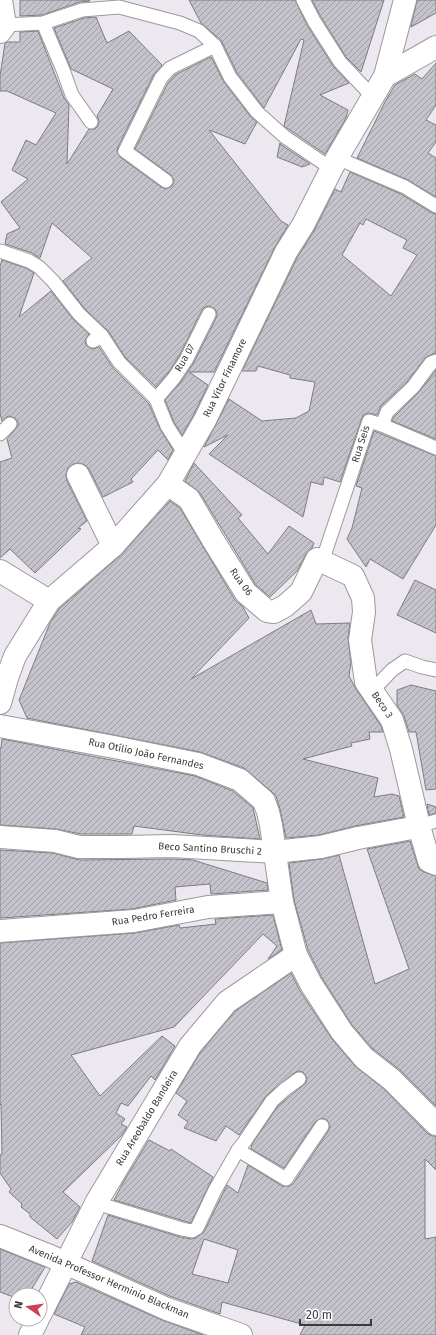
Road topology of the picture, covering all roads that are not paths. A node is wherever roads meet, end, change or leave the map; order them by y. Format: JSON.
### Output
{"nodes":[{"id":1,"x":1,"y":0,"type":"edge"},
{"id":2,"x":303,"y":0,"type":"edge"},
{"id":3,"x":405,"y":0,"type":"edge"},
{"id":4,"x":43,"y":23,"type":"junction"},
{"id":5,"x":2,"y":28,"type":"edge"},
{"id":6,"x":215,"y":46,"type":"junction"},
{"id":7,"x":436,"y":47,"type":"edge"},
{"id":8,"x":385,"y":76,"type":"junction"},
{"id":9,"x":372,"y":96,"type":"junction"},
{"id":10,"x":91,"y":122,"type":"dead end"},
{"id":11,"x":334,"y":163,"type":"junction"},
{"id":12,"x":166,"y":181,"type":"dead end"},
{"id":13,"x":436,"y":206,"type":"edge"},
{"id":14,"x":0,"y":251,"type":"edge"},
{"id":15,"x":209,"y":314,"type":"dead end"},
{"id":16,"x":436,"y":362,"type":"edge"},
{"id":17,"x":156,"y":399,"type":"junction"},
{"id":18,"x":10,"y":424,"type":"dead end"},
{"id":19,"x":382,"y":425,"type":"junction"},
{"id":20,"x":0,"y":434,"type":"edge"},
{"id":21,"x":436,"y":448,"type":"edge"},
{"id":22,"x":185,"y":454,"type":"junction"},
{"id":23,"x":78,"y":475,"type":"dead end"},
{"id":24,"x":168,"y":484,"type":"junction"},
{"id":25,"x":113,"y":546,"type":"junction"},
{"id":26,"x":322,"y":562,"type":"junction"},
{"id":27,"x":0,"y":571,"type":"edge"},
{"id":28,"x":49,"y":601,"type":"junction"},
{"id":29,"x":436,"y":670,"type":"edge"},
{"id":30,"x":372,"y":691,"type":"junction"},
{"id":31,"x":0,"y":703,"type":"edge"},
{"id":32,"x":0,"y":726,"type":"edge"},
{"id":33,"x":427,"y":823,"type":"edge"},
{"id":34,"x":0,"y":837,"type":"edge"},
{"id":35,"x":275,"y":852,"type":"junction"},
{"id":36,"x":436,"y":864,"type":"edge"},
{"id":37,"x":282,"y":902,"type":"junction"},
{"id":38,"x":0,"y":931,"type":"edge"},
{"id":39,"x":296,"y":955,"type":"junction"},
{"id":40,"x":299,"y":1079,"type":"dead end"},
{"id":41,"x":436,"y":1124,"type":"edge"},
{"id":42,"x":322,"y":1126,"type":"dead end"},
{"id":43,"x":238,"y":1150,"type":"junction"},
{"id":44,"x":96,"y":1203,"type":"junction"},
{"id":45,"x":0,"y":1236,"type":"edge"},
{"id":46,"x":67,"y":1263,"type":"junction"},
{"id":47,"x":48,"y":1300,"type":"edge"},
{"id":48,"x":241,"y":1335,"type":"edge"}],
"edges":[{"from":1,"to":5,"type":"street"},
{"from":2,"to":9,"type":"lane"},
{"from":3,"to":8,"type":"street"},
{"from":4,"to":5,"type":"lane"},
{"from":4,"to":6,"type":"lane"},
{"from":4,"to":10,"type":"lane"},
{"from":6,"to":11,"type":"lane"},
{"from":6,"to":12,"type":"lane"},
{"from":7,"to":8,"type":"street","name":"Rua Vitor Finamore"},
{"from":8,"to":9,"type":"street","name":"Rua Vitor Finamore"},
{"from":9,"to":11,"type":"street","name":"Rua Vitor Finamore"},
{"from":11,"to":13,"type":"lane"},
{"from":11,"to":22,"type":"street","name":"Rua Vitor Finamore"},
{"from":14,"to":17,"type":"lane"},
{"from":15,"to":17,"type":"lane","name":"Rua 07"},
{"from":16,"to":19,"type":"lane","name":"Rua Seis"},
{"from":17,"to":22,"type":"lane"},
{"from":18,"to":20,"type":"lane"},
{"from":19,"to":21,"type":"lane"},
{"from":19,"to":26,"type":"lane","name":"Rua Seis"},
{"from":22,"to":24,"type":"street","name":"Rua Vitor Finamore"},
{"from":23,"to":25,"type":"street"},
{"from":24,"to":25,"type":"street","name":"Rua Vitor Finamore"},
{"from":24,"to":26,"type":"street","name":"Rua 06"},
{"from":25,"to":28,"type":"street","name":"Rua Vitor Finamore"},
{"from":26,"to":30,"type":"street","name":"Beco 3"},
{"from":27,"to":28,"type":"street"},
{"from":28,"to":31,"type":"street","name":"Rua Vitor Finamore"},
{"from":29,"to":30,"type":"lane"},
{"from":30,"to":33,"type":"street","name":"Beco 3"},
{"from":32,"to":35,"type":"street","name":"Rua Otílio João Fernandes"},
{"from":33,"to":35,"type":"street","name":"Beco Santino Bruschi 2"},
{"from":33,"to":36,"type":"street","name":"Beco 3"},
{"from":34,"to":35,"type":"street","name":"Beco Santino Bruschi 2"},
{"from":35,"to":37,"type":"street","name":"Rua Otílio João Fernandes"},
{"from":37,"to":38,"type":"street","name":"Rua Pedro Ferreira"},
{"from":37,"to":39,"type":"street","name":"Rua Otílio João Fernandes"},
{"from":39,"to":41,"type":"street","name":"Rua Otílio João Fernandes"},
{"from":39,"to":44,"type":"street","name":"Rua Areobaldo Bandeira"},
{"from":40,"to":43,"type":"lane"},
{"from":42,"to":43,"type":"lane"},
{"from":43,"to":44,"type":"lane"},
{"from":44,"to":46,"type":"street","name":"Rua Areobaldo Bandeira"},
{"from":45,"to":46,"type":"street","name":"Avenida Professor Herminio Blackman"},
{"from":46,"to":47,"type":"street","name":"Rua Areobaldo Bandeira"},
{"from":46,"to":48,"type":"street","name":"Avenida Professor Herminio Blackman"}]}
